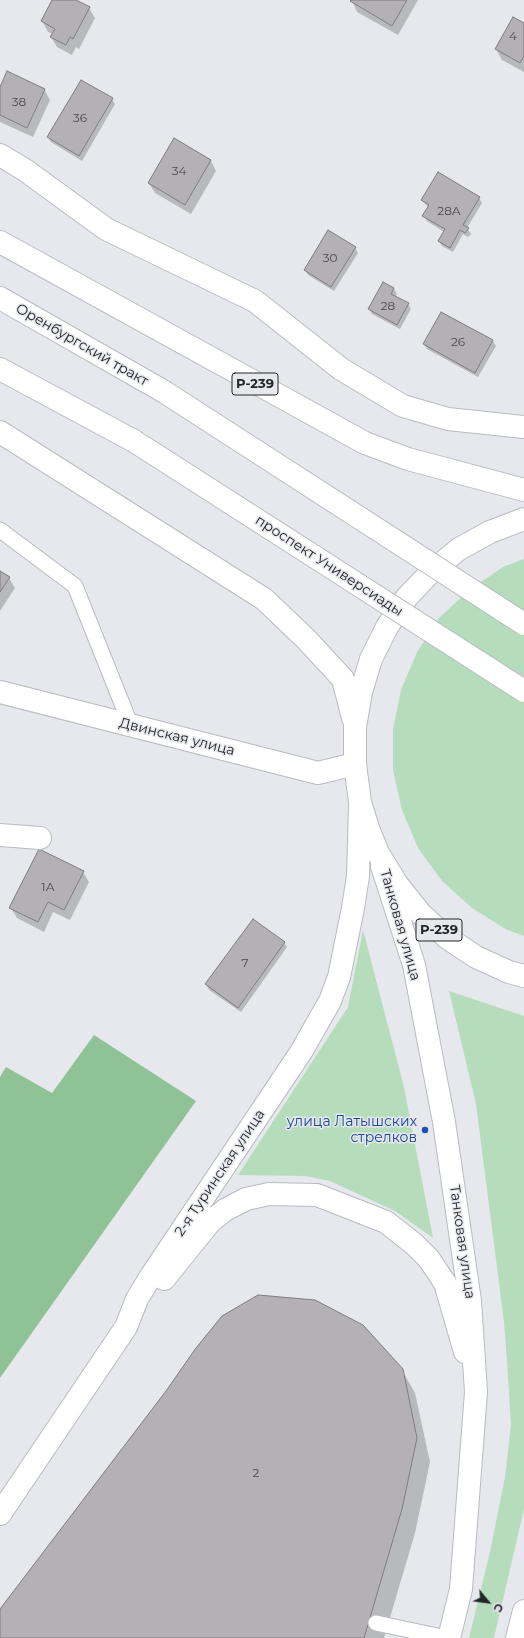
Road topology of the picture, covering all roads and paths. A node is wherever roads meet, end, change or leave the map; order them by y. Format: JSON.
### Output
{"nodes":[{"id":1,"x":0,"y":156,"type":"edge"},
{"id":2,"x":0,"y":242,"type":"edge"},
{"id":3,"x":0,"y":298,"type":"edge"},
{"id":4,"x":0,"y":369,"type":"edge"},
{"id":5,"x":524,"y":427,"type":"edge"},
{"id":6,"x":0,"y":432,"type":"edge"},
{"id":7,"x":524,"y":490,"type":"edge"},
{"id":8,"x":524,"y":519,"type":"edge"},
{"id":9,"x":0,"y":530,"type":"edge"},
{"id":10,"x":524,"y":624,"type":"edge"},
{"id":11,"x":524,"y":691,"type":"edge"},
{"id":12,"x":0,"y":692,"type":"edge"},
{"id":13,"x":131,"y":726,"type":"junction"},
{"id":14,"x":355,"y":727,"type":"junction"},
{"id":15,"x":355,"y":764,"type":"junction"},
{"id":16,"x":360,"y":802,"type":"junction"},
{"id":17,"x":0,"y":835,"type":"edge"},
{"id":18,"x":40,"y":838,"type":"dead end"},
{"id":19,"x":378,"y":853,"type":"junction"},
{"id":20,"x":524,"y":976,"type":"edge"},
{"id":21,"x":126,"y":1326,"type":"junction"},
{"id":22,"x":476,"y":1392,"type":"junction"},
{"id":23,"x":0,"y":1514,"type":"edge"},
{"id":24,"x":524,"y":1611,"type":"edge"},
{"id":25,"x":376,"y":1623,"type":"dead end"},
{"id":26,"x":448,"y":1638,"type":"edge"},
{"id":27,"x":517,"y":1638,"type":"edge"}],
"edges":[{"from":1,"to":5,"type":"main road"},
{"from":2,"to":7,"type":"main road","number":"Р-239"},
{"from":3,"to":10,"type":"main road","name":"Оренбургский тракт","bridge":true},
{"from":4,"to":11,"type":"main road","name":"проспект Универсиады","bridge":true},
{"from":6,"to":14,"type":"main road","number":"Р-239"},
{"from":8,"to":14,"type":"main road","number":"Р-239"},
{"from":9,"to":13,"type":"lane"},
{"from":12,"to":13,"type":"main road","name":"Двинская улица"},
{"from":13,"to":15,"type":"main road","name":"Двинская улица"},
{"from":14,"to":15,"type":"main road","number":"Р-239"},
{"from":15,"to":16,"type":"main road","number":"Р-239"},
{"from":16,"to":19,"type":"main road","number":"Р-239"},
{"from":16,"to":21,"type":"main road","name":"2-я Туринская улица"},
{"from":17,"to":18,"type":"main road"},
{"from":19,"to":20,"type":"main road","number":"Р-239"},
{"from":19,"to":22,"type":"main road","name":"Танковая улица"},
{"from":21,"to":22,"type":"main road"},
{"from":21,"to":23,"type":"main road","name":"2-я Туринская улица"},
{"from":22,"to":26,"type":"main road","name":"Танковая улица"},
{"from":24,"to":27,"type":"main road"},
{"from":25,"to":26,"type":"lane"}]}
